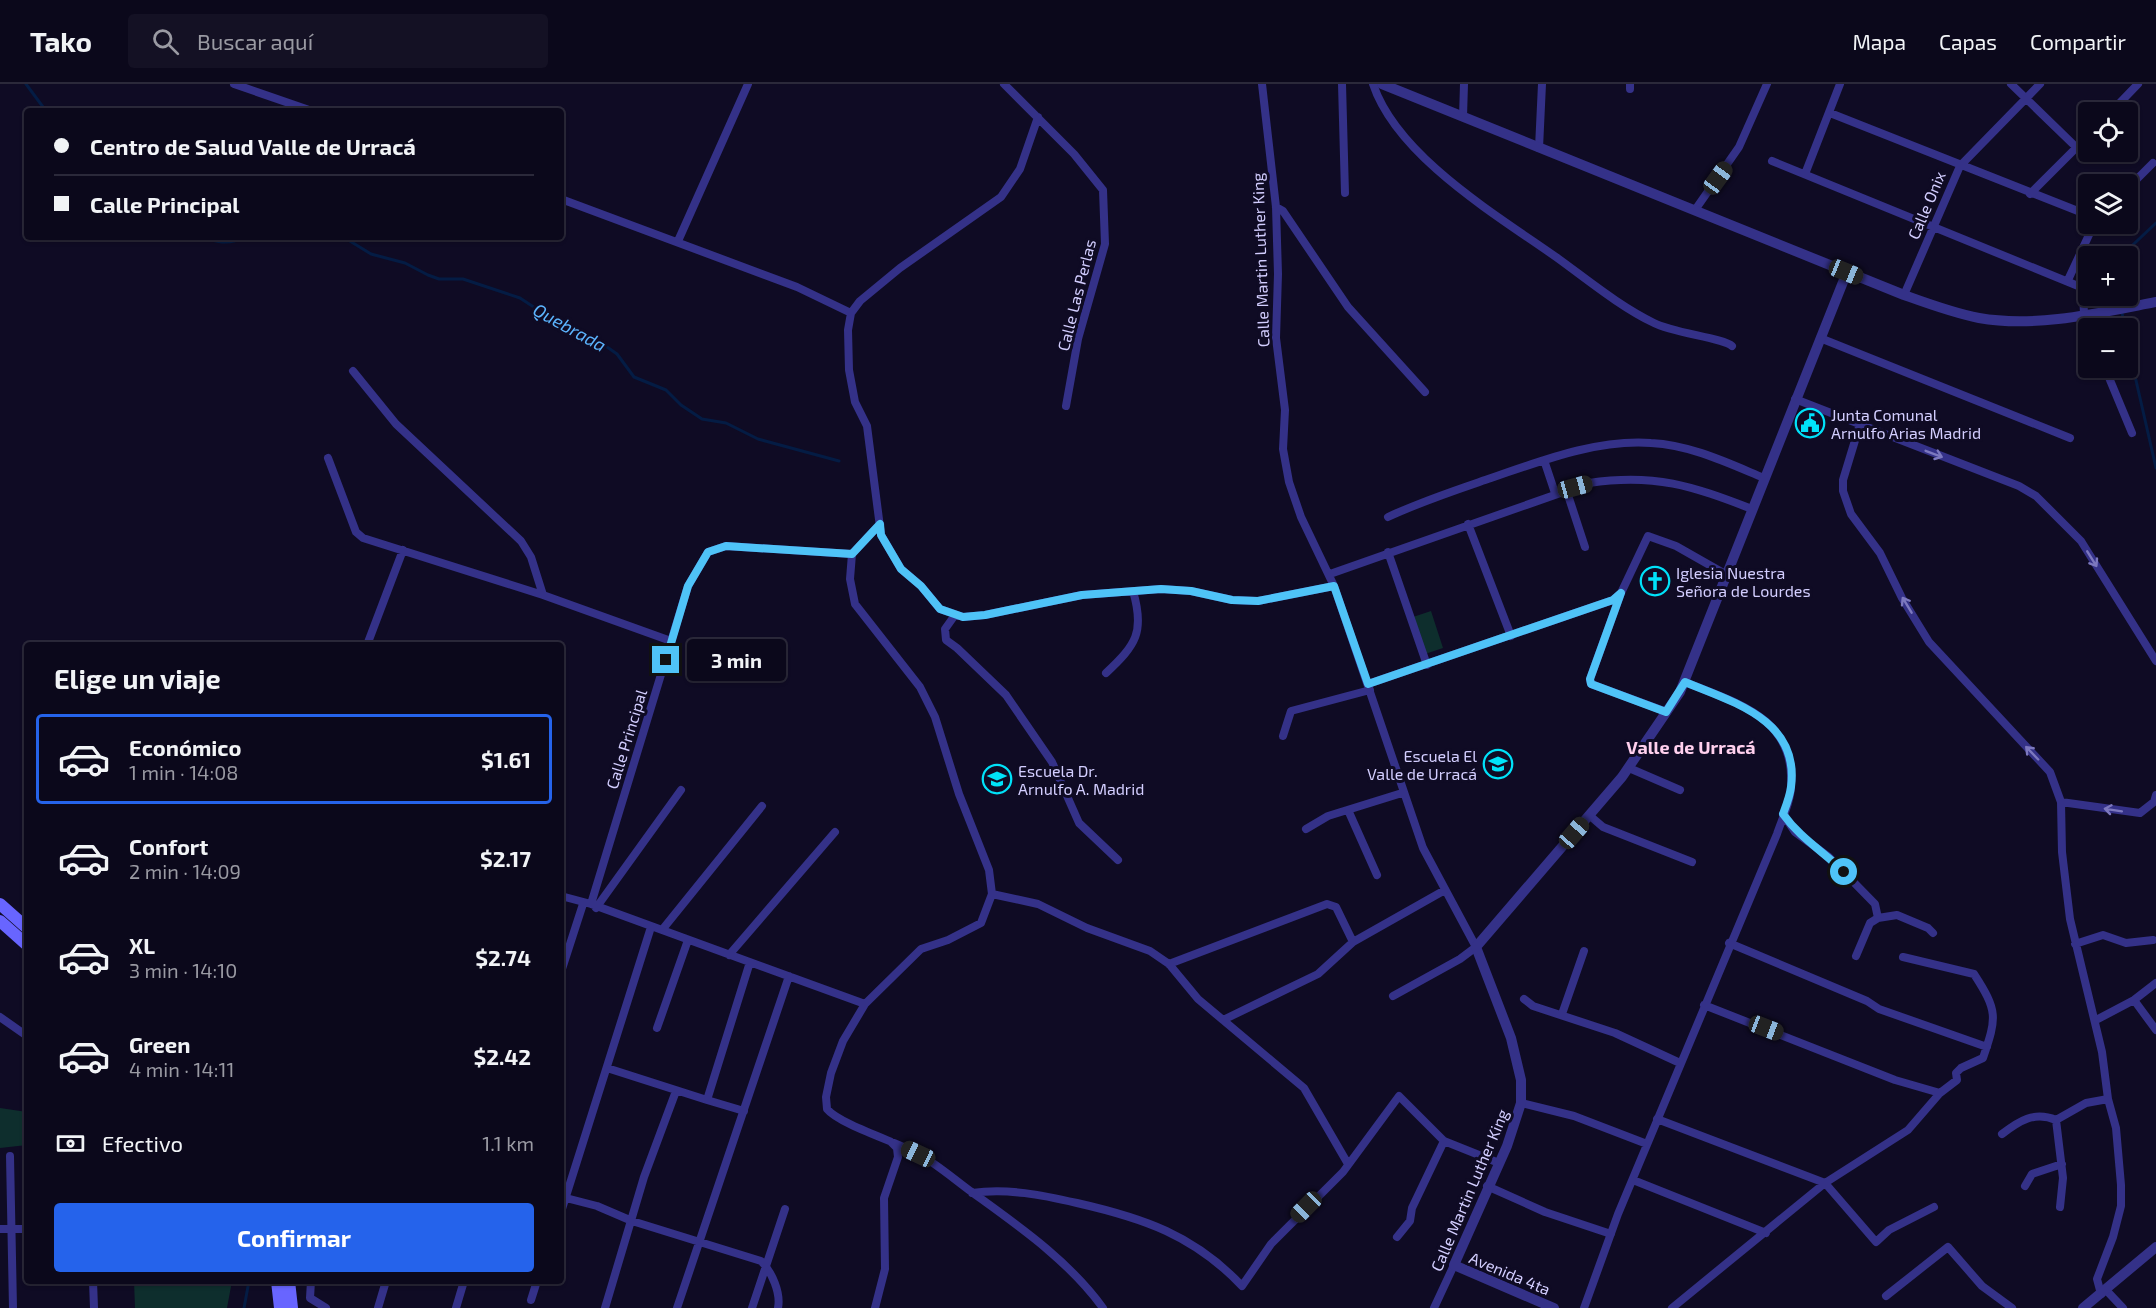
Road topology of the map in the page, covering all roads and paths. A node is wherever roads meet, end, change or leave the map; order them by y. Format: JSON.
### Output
{"nodes":[{"id":1,"x":234,"y":84,"type":"edge"},
{"id":2,"x":748,"y":84,"type":"edge"},
{"id":3,"x":1004,"y":84,"type":"edge"},
{"id":4,"x":1262,"y":84,"type":"edge"},
{"id":5,"x":1342,"y":84,"type":"edge"},
{"id":6,"x":1373,"y":84,"type":"edge"},
{"id":7,"x":1464,"y":84,"type":"edge"},
{"id":8,"x":1542,"y":84,"type":"edge"},
{"id":9,"x":1767,"y":84,"type":"edge"},
{"id":10,"x":1840,"y":84,"type":"edge"},
{"id":11,"x":2011,"y":84,"type":"edge"},
{"id":12,"x":2040,"y":84,"type":"edge"},
{"id":13,"x":2138,"y":84,"type":"edge"},
{"id":14,"x":1389,"y":86,"type":"edge"},
{"id":15,"x":2025,"y":99,"type":"junction"},
{"id":16,"x":2121,"y":102,"type":"edge"},
{"id":17,"x":303,"y":108,"type":"edge"},
{"id":18,"x":1830,"y":113,"type":"junction"},
{"id":19,"x":1038,"y":117,"type":"junction"},
{"id":20,"x":1463,"y":117,"type":"junction"},
{"id":21,"x":1539,"y":148,"type":"junction"},
{"id":22,"x":2077,"y":148,"type":"joint"},
{"id":23,"x":1772,"y":161,"type":"dead end"},
{"id":24,"x":2154,"y":163,"type":"dead end"},
{"id":25,"x":1959,"y":166,"type":"junction"},
{"id":26,"x":1805,"y":174,"type":"junction"},
{"id":27,"x":2138,"y":178,"type":"edge"},
{"id":28,"x":1345,"y":193,"type":"dead end"},
{"id":29,"x":2030,"y":194,"type":"junction"},
{"id":30,"x":564,"y":200,"type":"edge"},
{"id":31,"x":1276,"y":207,"type":"junction"},
{"id":32,"x":1695,"y":210,"type":"junction"},
{"id":33,"x":2078,"y":211,"type":"edge"},
{"id":34,"x":1932,"y":226,"type":"junction"},
{"id":35,"x":2089,"y":234,"type":"edge"},
{"id":36,"x":678,"y":241,"type":"junction"},
{"id":37,"x":1846,"y":272,"type":"junction"},
{"id":38,"x":2068,"y":280,"type":"junction"},
{"id":39,"x":1904,"y":295,"type":"junction"},
{"id":40,"x":2156,"y":302,"type":"edge"},
{"id":41,"x":851,"y":313,"type":"junction"},
{"id":42,"x":2084,"y":315,"type":"junction"},
{"id":43,"x":2085,"y":318,"type":"edge"},
{"id":44,"x":1820,"y":338,"type":"junction"},
{"id":45,"x":1732,"y":346,"type":"dead end"},
{"id":46,"x":353,"y":371,"type":"dead end"},
{"id":47,"x":2109,"y":378,"type":"edge"},
{"id":48,"x":1425,"y":392,"type":"dead end"},
{"id":49,"x":1795,"y":399,"type":"junction"},
{"id":50,"x":1066,"y":406,"type":"dead end"},
{"id":51,"x":1860,"y":424,"type":"junction"},
{"id":52,"x":2132,"y":433,"type":"dead end"},
{"id":53,"x":2070,"y":438,"type":"dead end"},
{"id":54,"x":328,"y":458,"type":"dead end"},
{"id":55,"x":1544,"y":460,"type":"junction"},
{"id":56,"x":1764,"y":478,"type":"junction"},
{"id":57,"x":1566,"y":489,"type":"junction"},
{"id":58,"x":1555,"y":493,"type":"junction"},
{"id":59,"x":1752,"y":509,"type":"junction"},
{"id":60,"x":1389,"y":518,"type":"dead end"},
{"id":61,"x":880,"y":524,"type":"junction"},
{"id":62,"x":1468,"y":524,"type":"junction"},
{"id":63,"x":1585,"y":547,"type":"dead end"},
{"id":64,"x":403,"y":550,"type":"junction"},
{"id":65,"x":1389,"y":552,"type":"junction"},
{"id":66,"x":852,"y":554,"type":"junction"},
{"id":67,"x":1330,"y":574,"type":"junction"},
{"id":68,"x":1726,"y":575,"type":"junction"},
{"id":69,"x":1334,"y":586,"type":"junction"},
{"id":70,"x":1133,"y":591,"type":"junction"},
{"id":71,"x":1621,"y":593,"type":"junction"},
{"id":72,"x":543,"y":595,"type":"junction"},
{"id":73,"x":955,"y":615,"type":"junction"},
{"id":74,"x":1511,"y":636,"type":"junction"},
{"id":75,"x":671,"y":641,"type":"junction"},
{"id":76,"x":368,"y":642,"type":"edge"},
{"id":77,"x":2156,"y":661,"type":"edge"},
{"id":78,"x":1427,"y":665,"type":"junction"},
{"id":79,"x":1106,"y":673,"type":"dead end"},
{"id":80,"x":1685,"y":682,"type":"junction"},
{"id":81,"x":1369,"y":687,"type":"junction"},
{"id":82,"x":1666,"y":712,"type":"junction"},
{"id":83,"x":1283,"y":736,"type":"dead end"},
{"id":84,"x":1629,"y":768,"type":"junction"},
{"id":85,"x":681,"y":790,"type":"dead end"},
{"id":86,"x":1680,"y":790,"type":"dead end"},
{"id":87,"x":1402,"y":793,"type":"junction"},
{"id":88,"x":2156,"y":795,"type":"edge"},
{"id":89,"x":2061,"y":802,"type":"junction"},
{"id":90,"x":762,"y":806,"type":"dead end"},
{"id":91,"x":1348,"y":810,"type":"junction"},
{"id":92,"x":1783,"y":814,"type":"junction"},
{"id":93,"x":1589,"y":815,"type":"junction"},
{"id":94,"x":1306,"y":829,"type":"dead end"},
{"id":95,"x":836,"y":832,"type":"dead end"},
{"id":96,"x":1118,"y":860,"type":"dead end"},
{"id":97,"x":1692,"y":862,"type":"dead end"},
{"id":98,"x":1377,"y":875,"type":"dead end"},
{"id":99,"x":1445,"y":890,"type":"junction"},
{"id":100,"x":992,"y":894,"type":"junction"},
{"id":101,"x":564,"y":897,"type":"edge"},
{"id":102,"x":0,"y":904,"type":"edge"},
{"id":103,"x":590,"y":905,"type":"junction"},
{"id":104,"x":1878,"y":918,"type":"junction"},
{"id":105,"x":0,"y":921,"type":"edge"},
{"id":106,"x":24,"y":925,"type":"edge"},
{"id":107,"x":651,"y":927,"type":"junction"},
{"id":108,"x":662,"y":930,"type":"junction"},
{"id":109,"x":1933,"y":933,"type":"dead end"},
{"id":110,"x":688,"y":940,"type":"junction"},
{"id":111,"x":2153,"y":940,"type":"dead end"},
{"id":112,"x":24,"y":942,"type":"edge"},
{"id":113,"x":1353,"y":942,"type":"junction"},
{"id":114,"x":1729,"y":944,"type":"junction"},
{"id":115,"x":2075,"y":944,"type":"junction"},
{"id":116,"x":1476,"y":946,"type":"junction"},
{"id":117,"x":1584,"y":951,"type":"dead end"},
{"id":118,"x":729,"y":955,"type":"junction"},
{"id":119,"x":1856,"y":956,"type":"dead end"},
{"id":120,"x":1903,"y":957,"type":"dead end"},
{"id":121,"x":750,"y":962,"type":"junction"},
{"id":122,"x":1169,"y":964,"type":"junction"},
{"id":123,"x":564,"y":965,"type":"edge"},
{"id":124,"x":789,"y":976,"type":"junction"},
{"id":125,"x":2156,"y":983,"type":"edge"},
{"id":126,"x":1393,"y":996,"type":"dead end"},
{"id":127,"x":1524,"y":999,"type":"dead end"},
{"id":128,"x":2134,"y":1000,"type":"junction"},
{"id":129,"x":865,"y":1004,"type":"junction"},
{"id":130,"x":1704,"y":1005,"type":"junction"},
{"id":131,"x":1562,"y":1014,"type":"junction"},
{"id":132,"x":0,"y":1017,"type":"edge"},
{"id":133,"x":1223,"y":1020,"type":"junction"},
{"id":134,"x":2096,"y":1020,"type":"junction"},
{"id":135,"x":657,"y":1028,"type":"dead end"},
{"id":136,"x":2156,"y":1030,"type":"edge"},
{"id":137,"x":24,"y":1034,"type":"edge"},
{"id":138,"x":1987,"y":1047,"type":"junction"},
{"id":139,"x":1680,"y":1063,"type":"junction"},
{"id":140,"x":608,"y":1068,"type":"junction"},
{"id":141,"x":676,"y":1091,"type":"junction"},
{"id":142,"x":1940,"y":1093,"type":"junction"},
{"id":143,"x":2108,"y":1099,"type":"junction"},
{"id":144,"x":707,"y":1100,"type":"junction"},
{"id":145,"x":1521,"y":1103,"type":"junction"},
{"id":146,"x":744,"y":1111,"type":"junction"},
{"id":147,"x":1657,"y":1119,"type":"junction"},
{"id":148,"x":2055,"y":1120,"type":"junction"},
{"id":149,"x":2002,"y":1134,"type":"dead end"},
{"id":150,"x":891,"y":1142,"type":"junction"},
{"id":151,"x":1444,"y":1142,"type":"junction"},
{"id":152,"x":1647,"y":1144,"type":"junction"},
{"id":153,"x":10,"y":1156,"type":"dead end"},
{"id":154,"x":1499,"y":1163,"type":"junction"},
{"id":155,"x":1348,"y":1164,"type":"junction"},
{"id":156,"x":2062,"y":1164,"type":"junction"},
{"id":157,"x":1632,"y":1180,"type":"junction"},
{"id":158,"x":1825,"y":1184,"type":"junction"},
{"id":159,"x":1488,"y":1186,"type":"junction"},
{"id":160,"x":2025,"y":1186,"type":"dead end"},
{"id":161,"x":972,"y":1193,"type":"junction"},
{"id":162,"x":566,"y":1198,"type":"junction"},
{"id":163,"x":564,"y":1204,"type":"edge"},
{"id":164,"x":1934,"y":1207,"type":"dead end"},
{"id":165,"x":2060,"y":1207,"type":"dead end"},
{"id":166,"x":785,"y":1209,"type":"dead end"},
{"id":167,"x":632,"y":1221,"type":"junction"},
{"id":168,"x":0,"y":1229,"type":"edge"},
{"id":169,"x":13,"y":1229,"type":"junction"},
{"id":170,"x":24,"y":1229,"type":"edge"},
{"id":171,"x":1766,"y":1233,"type":"junction"},
{"id":172,"x":1611,"y":1234,"type":"junction"},
{"id":173,"x":1397,"y":1238,"type":"dead end"},
{"id":174,"x":700,"y":1241,"type":"junction"},
{"id":175,"x":2156,"y":1247,"type":"edge"},
{"id":176,"x":1454,"y":1265,"type":"junction"},
{"id":177,"x":766,"y":1266,"type":"junction"},
{"id":178,"x":93,"y":1284,"type":"edge"},
{"id":179,"x":277,"y":1284,"type":"edge"},
{"id":180,"x":289,"y":1284,"type":"edge"},
{"id":181,"x":311,"y":1284,"type":"edge"},
{"id":182,"x":385,"y":1284,"type":"edge"},
{"id":183,"x":463,"y":1284,"type":"edge"},
{"id":184,"x":536,"y":1284,"type":"edge"},
{"id":185,"x":2103,"y":1292,"type":"junction"},
{"id":186,"x":1886,"y":1296,"type":"dead end"},
{"id":187,"x":531,"y":1300,"type":"dead end"},
{"id":188,"x":13,"y":1308,"type":"edge"},
{"id":189,"x":94,"y":1308,"type":"edge"},
{"id":190,"x":280,"y":1308,"type":"edge"},
{"id":191,"x":292,"y":1308,"type":"edge"},
{"id":192,"x":326,"y":1308,"type":"edge"},
{"id":193,"x":378,"y":1308,"type":"edge"},
{"id":194,"x":456,"y":1308,"type":"edge"},
{"id":195,"x":605,"y":1308,"type":"edge"},
{"id":196,"x":677,"y":1308,"type":"edge"},
{"id":197,"x":752,"y":1308,"type":"edge"},
{"id":198,"x":778,"y":1308,"type":"edge"},
{"id":199,"x":875,"y":1308,"type":"edge"},
{"id":200,"x":1103,"y":1308,"type":"edge"},
{"id":201,"x":1434,"y":1308,"type":"edge"},
{"id":202,"x":1554,"y":1308,"type":"edge"},
{"id":203,"x":1584,"y":1308,"type":"edge"},
{"id":204,"x":1672,"y":1308,"type":"edge"},
{"id":205,"x":2012,"y":1308,"type":"edge"},
{"id":206,"x":2083,"y":1308,"type":"edge"},
{"id":207,"x":2123,"y":1308,"type":"edge"}],
"edges":[{"from":1,"to":17,"type":"street"},
{"from":2,"to":36,"type":"street"},
{"from":3,"to":19,"type":"street","name":"Calle Las Perlas"},
{"from":4,"to":31,"type":"street","name":"Calle Martin Luther King"},
{"from":5,"to":28,"type":"street"},
{"from":6,"to":45,"type":"street"},
{"from":7,"to":20,"type":"street"},
{"from":8,"to":21,"type":"street"},
{"from":9,"to":32,"type":"street"},
{"from":10,"to":18,"type":"street"},
{"from":11,"to":15,"type":"street"},
{"from":12,"to":15,"type":"street","name":"Calle Onix"},
{"from":13,"to":16,"type":"street"},
{"from":14,"to":20,"type":"street"},
{"from":15,"to":22,"type":"street"},
{"from":15,"to":25,"type":"street","name":"Calle Onix"},
{"from":18,"to":25,"type":"street"},
{"from":18,"to":26,"type":"street"},
{"from":19,"to":41,"type":"street"},
{"from":19,"to":50,"type":"street","name":"Calle Las Perlas"},
{"from":20,"to":21,"type":"street"},
{"from":21,"to":32,"type":"street"},
{"from":22,"to":29,"type":"street"},
{"from":23,"to":26,"type":"street"},
{"from":24,"to":27,"type":"street"},
{"from":25,"to":29,"type":"street"},
{"from":25,"to":34,"type":"street","name":"Calle Onix"},
{"from":26,"to":34,"type":"street"},
{"from":29,"to":33,"type":"street"},
{"from":30,"to":36,"type":"street"},
{"from":31,"to":48,"type":"street"},
{"from":31,"to":67,"type":"street","name":"Calle Martin Luther King"},
{"from":32,"to":37,"type":"street"},
{"from":34,"to":38,"type":"street"},
{"from":34,"to":39,"type":"street","name":"Calle Onix"},
{"from":35,"to":38,"type":"street"},
{"from":36,"to":41,"type":"street"},
{"from":37,"to":39,"type":"street"},
{"from":37,"to":44,"type":"street"},
{"from":38,"to":42,"type":"street"},
{"from":39,"to":42,"type":"street"},
{"from":40,"to":42,"type":"street"},
{"from":41,"to":61,"type":"street"},
{"from":42,"to":43,"type":"street"},
{"from":44,"to":49,"type":"street"},
{"from":44,"to":53,"type":"street"},
{"from":46,"to":72,"type":"street"},
{"from":47,"to":52,"type":"street"},
{"from":49,"to":51,"type":"street"},
{"from":49,"to":56,"type":"street"},
{"from":51,"to":77,"type":"street","one_way":true},
{"from":89,"to":51,"type":"street","one_way":true},
{"from":54,"to":64,"type":"street"},
{"from":55,"to":56,"type":"street"},
{"from":55,"to":58,"type":"street"},
{"from":55,"to":60,"type":"street"},
{"from":56,"to":59,"type":"street"},
{"from":57,"to":58,"type":"street"},
{"from":57,"to":59,"type":"street"},
{"from":57,"to":63,"type":"street"},
{"from":58,"to":62,"type":"street"},
{"from":59,"to":68,"type":"street"},
{"from":61,"to":66,"type":"street"},
{"from":61,"to":73,"type":"street"},
{"from":62,"to":65,"type":"street"},
{"from":62,"to":74,"type":"street"},
{"from":64,"to":72,"type":"street"},
{"from":64,"to":76,"type":"street"},
{"from":65,"to":67,"type":"street"},
{"from":65,"to":78,"type":"street"},
{"from":66,"to":75,"type":"street","name":"Calle Principal"},
{"from":66,"to":100,"type":"street"},
{"from":67,"to":69,"type":"street","name":"Calle Martin Luther King"},
{"from":68,"to":71,"type":"street"},
{"from":68,"to":80,"type":"street"},
{"from":69,"to":70,"type":"street"},
{"from":69,"to":81,"type":"street","name":"Calle Martin Luther King"},
{"from":70,"to":73,"type":"street"},
{"from":70,"to":79,"type":"street"},
{"from":71,"to":74,"type":"street"},
{"from":71,"to":82,"type":"street"},
{"from":72,"to":75,"type":"street"},
{"from":73,"to":96,"type":"street"},
{"from":74,"to":78,"type":"street"},
{"from":75,"to":103,"type":"street","name":"Calle Principal"},
{"from":78,"to":81,"type":"street"},
{"from":80,"to":82,"type":"street"},
{"from":80,"to":92,"type":"street"},
{"from":81,"to":83,"type":"street"},
{"from":81,"to":87,"type":"street","name":"Calle Martin Luther King"},
{"from":82,"to":84,"type":"street"},
{"from":84,"to":86,"type":"street"},
{"from":84,"to":93,"type":"street"},
{"from":85,"to":103,"type":"street"},
{"from":87,"to":91,"type":"street"},
{"from":87,"to":99,"type":"street","name":"Calle Martin Luther King"},
{"from":88,"to":89,"type":"street","one_way":true},
{"from":89,"to":115,"type":"street"},
{"from":90,"to":108,"type":"street"},
{"from":91,"to":94,"type":"street"},
{"from":91,"to":98,"type":"street"},
{"from":92,"to":104,"type":"street"},
{"from":92,"to":114,"type":"street"},
{"from":93,"to":97,"type":"street"},
{"from":93,"to":116,"type":"street"},
{"from":95,"to":118,"type":"street"},
{"from":99,"to":113,"type":"street"},
{"from":99,"to":116,"type":"street","name":"Calle Martin Luther King"},
{"from":100,"to":122,"type":"street"},
{"from":100,"to":129,"type":"street"},
{"from":101,"to":103,"type":"street"},
{"from":102,"to":106,"type":"main road"},
{"from":103,"to":107,"type":"street"},
{"from":103,"to":123,"type":"street","name":"Calle Principal"},
{"from":104,"to":109,"type":"street"},
{"from":104,"to":119,"type":"street"},
{"from":105,"to":112,"type":"main road"},
{"from":107,"to":108,"type":"street"},
{"from":107,"to":140,"type":"street"},
{"from":108,"to":110,"type":"street"},
{"from":110,"to":118,"type":"street"},
{"from":110,"to":135,"type":"street"},
{"from":111,"to":115,"type":"street"},
{"from":113,"to":122,"type":"street"},
{"from":113,"to":133,"type":"street"},
{"from":114,"to":130,"type":"street"},
{"from":114,"to":138,"type":"street"},
{"from":115,"to":134,"type":"street"},
{"from":116,"to":126,"type":"street"},
{"from":116,"to":145,"type":"street","name":"Calle Martin Luther King"},
{"from":117,"to":131,"type":"street"},
{"from":118,"to":121,"type":"street"},
{"from":120,"to":138,"type":"street"},
{"from":121,"to":124,"type":"street"},
{"from":121,"to":144,"type":"street"},
{"from":122,"to":133,"type":"street"},
{"from":124,"to":129,"type":"street"},
{"from":124,"to":146,"type":"street"},
{"from":125,"to":128,"type":"street"},
{"from":127,"to":131,"type":"street"},
{"from":128,"to":134,"type":"street"},
{"from":128,"to":136,"type":"street"},
{"from":129,"to":150,"type":"street"},
{"from":130,"to":139,"type":"street"},
{"from":130,"to":142,"type":"street"},
{"from":131,"to":139,"type":"street"},
{"from":132,"to":137,"type":"street"},
{"from":133,"to":155,"type":"street"},
{"from":134,"to":143,"type":"street"},
{"from":138,"to":142,"type":"street"},
{"from":139,"to":147,"type":"street"},
{"from":140,"to":141,"type":"street"},
{"from":140,"to":162,"type":"street"},
{"from":141,"to":144,"type":"street"},
{"from":141,"to":167,"type":"street"},
{"from":142,"to":158,"type":"street"},
{"from":143,"to":148,"type":"street"},
{"from":143,"to":185,"type":"street"},
{"from":144,"to":146,"type":"street"},
{"from":145,"to":152,"type":"street"},
{"from":145,"to":154,"type":"street","name":"Calle Martin Luther King"},
{"from":146,"to":174,"type":"street"},
{"from":147,"to":152,"type":"street"},
{"from":147,"to":158,"type":"street"},
{"from":148,"to":149,"type":"street"},
{"from":148,"to":156,"type":"street"},
{"from":150,"to":161,"type":"street"},
{"from":150,"to":199,"type":"street"},
{"from":151,"to":154,"type":"street"},
{"from":151,"to":155,"type":"street"},
{"from":151,"to":173,"type":"street"},
{"from":152,"to":157,"type":"street"},
{"from":153,"to":169,"type":"street"},
{"from":154,"to":159,"type":"street","name":"Calle Martin Luther King"},
{"from":155,"to":161,"type":"street"},
{"from":156,"to":160,"type":"street"},
{"from":156,"to":165,"type":"street"},
{"from":157,"to":171,"type":"street"},
{"from":157,"to":172,"type":"street"},
{"from":158,"to":164,"type":"street"},
{"from":158,"to":171,"type":"street"},
{"from":159,"to":172,"type":"street"},
{"from":159,"to":176,"type":"street","name":"Calle Martin Luther King"},
{"from":161,"to":200,"type":"street"},
{"from":162,"to":163,"type":"street"},
{"from":162,"to":167,"type":"street"},
{"from":166,"to":177,"type":"street"},
{"from":167,"to":174,"type":"street"},
{"from":167,"to":195,"type":"street"},
{"from":168,"to":169,"type":"street"},
{"from":169,"to":170,"type":"street"},
{"from":169,"to":188,"type":"street"},
{"from":171,"to":204,"type":"street"},
{"from":172,"to":203,"type":"street"},
{"from":174,"to":177,"type":"street"},
{"from":174,"to":196,"type":"street"},
{"from":175,"to":185,"type":"street"},
{"from":176,"to":201,"type":"street","name":"Calle Martin Luther King"},
{"from":176,"to":202,"type":"street","name":"Avenida 4ta"},
{"from":177,"to":197,"type":"street"},
{"from":177,"to":198,"type":"street"},
{"from":178,"to":189,"type":"street"},
{"from":179,"to":190,"type":"main road"},
{"from":180,"to":191,"type":"main road"},
{"from":181,"to":192,"type":"street"},
{"from":182,"to":193,"type":"street"},
{"from":183,"to":194,"type":"street"},
{"from":184,"to":187,"type":"street"},
{"from":185,"to":206,"type":"street"},
{"from":185,"to":207,"type":"street"},
{"from":186,"to":205,"type":"street"}]}
